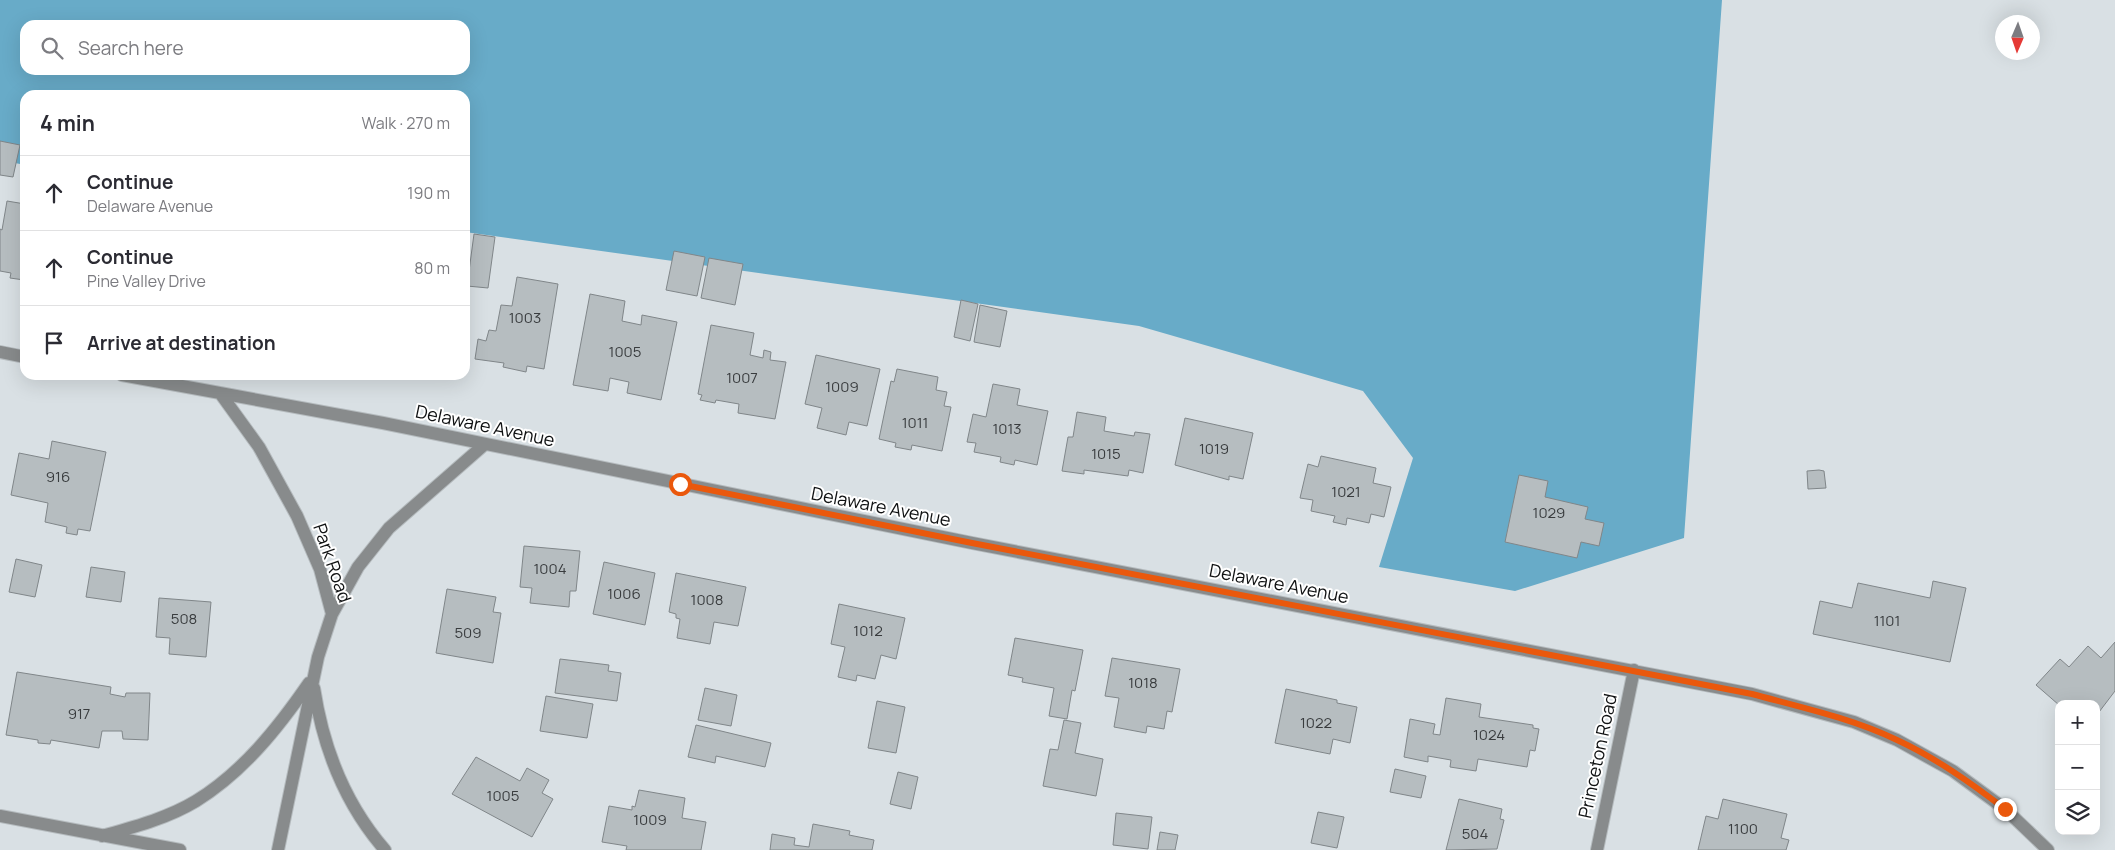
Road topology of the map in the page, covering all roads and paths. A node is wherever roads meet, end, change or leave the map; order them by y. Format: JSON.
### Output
{"nodes":[{"id":1,"x":0,"y":352,"type":"edge"},
{"id":2,"x":20,"y":356,"type":"edge"},
{"id":3,"x":149,"y":380,"type":"edge"},
{"id":4,"x":220,"y":393,"type":"junction"},
{"id":5,"x":485,"y":444,"type":"junction"},
{"id":6,"x":332,"y":614,"type":"junction"},
{"id":7,"x":1634,"y":670,"type":"junction"},
{"id":8,"x":313,"y":678,"type":"junction"},
{"id":9,"x":0,"y":816,"type":"edge"},
{"id":10,"x":102,"y":836,"type":"junction"},
{"id":11,"x":123,"y":850,"type":"edge"},
{"id":12,"x":180,"y":850,"type":"edge"},
{"id":13,"x":278,"y":850,"type":"edge"},
{"id":14,"x":385,"y":850,"type":"edge"},
{"id":15,"x":1596,"y":850,"type":"edge"},
{"id":16,"x":2048,"y":850,"type":"edge"}],
"edges":[{"from":1,"to":2,"type":"street"},
{"from":3,"to":4,"type":"street","name":"Delaware Avenue"},
{"from":4,"to":5,"type":"street","name":"Delaware Avenue"},
{"from":4,"to":6,"type":"street","name":"Park Road"},
{"from":5,"to":6,"type":"street"},
{"from":5,"to":7,"type":"street","name":"Delaware Avenue"},
{"from":6,"to":8,"type":"street","name":"Park Road"},
{"from":7,"to":15,"type":"street","name":"Princeton Road"},
{"from":7,"to":16,"type":"street","name":"Delaware Avenue"},
{"from":8,"to":10,"type":"street"},
{"from":8,"to":13,"type":"street","name":"Park Road"},
{"from":8,"to":14,"type":"street"},
{"from":9,"to":10,"type":"street"},
{"from":10,"to":11,"type":"street"},
{"from":10,"to":12,"type":"street"}]}
